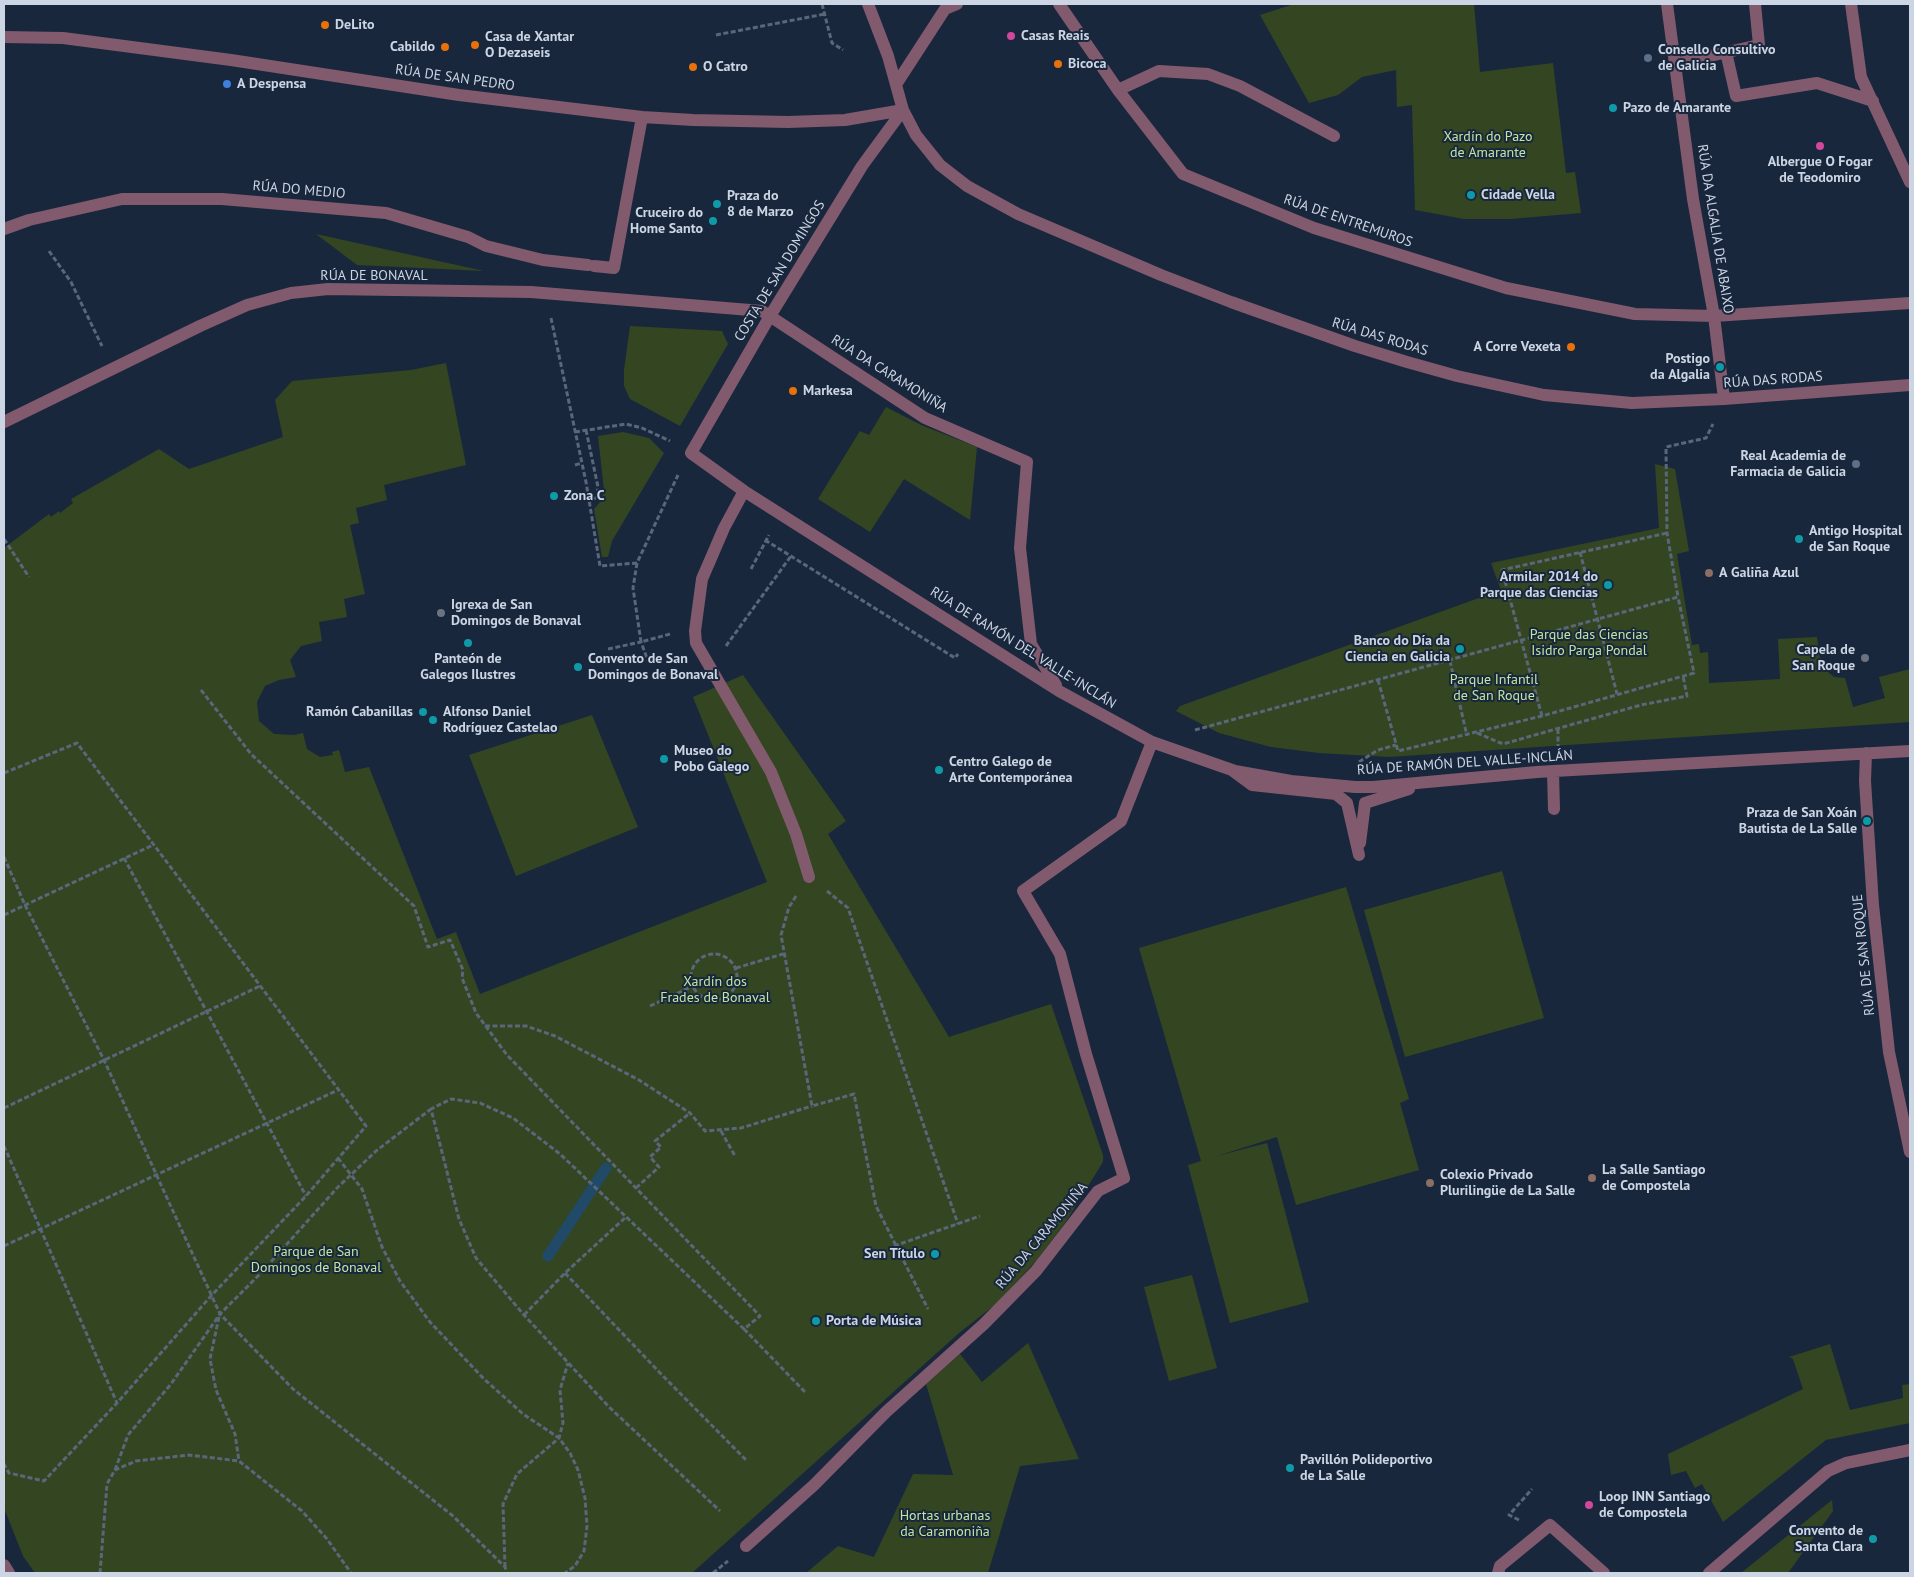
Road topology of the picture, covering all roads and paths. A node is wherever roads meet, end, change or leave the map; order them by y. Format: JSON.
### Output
{"nodes":[{"id":1,"x":822,"y":4,"type":"edge"},
{"id":2,"x":868,"y":4,"type":"edge"},
{"id":3,"x":957,"y":4,"type":"edge"},
{"id":4,"x":1059,"y":4,"type":"edge"},
{"id":5,"x":1667,"y":4,"type":"edge"},
{"id":6,"x":1755,"y":4,"type":"edge"},
{"id":7,"x":1852,"y":4,"type":"edge"},
{"id":8,"x":825,"y":14,"type":"junction"},
{"id":9,"x":716,"y":35,"type":"dead end"},
{"id":10,"x":4,"y":37,"type":"edge"},
{"id":11,"x":842,"y":50,"type":"dead end"},
{"id":12,"x":1726,"y":52,"type":"junction"},
{"id":13,"x":1674,"y":64,"type":"junction"},
{"id":14,"x":897,"y":83,"type":"junction"},
{"id":15,"x":1118,"y":90,"type":"junction"},
{"id":16,"x":1873,"y":101,"type":"junction"},
{"id":17,"x":904,"y":110,"type":"junction"},
{"id":18,"x":642,"y":117,"type":"junction"},
{"id":19,"x":1334,"y":136,"type":"dead end"},
{"id":20,"x":1910,"y":182,"type":"edge"},
{"id":21,"x":4,"y":229,"type":"edge"},
{"id":22,"x":49,"y":251,"type":"dead end"},
{"id":23,"x":1910,"y":303,"type":"edge"},
{"id":24,"x":770,"y":316,"type":"junction"},
{"id":25,"x":1714,"y":316,"type":"junction"},
{"id":26,"x":554,"y":333,"type":"dead end"},
{"id":27,"x":105,"y":351,"type":"dead end"},
{"id":28,"x":1910,"y":386,"type":"edge"},
{"id":29,"x":1724,"y":399,"type":"junction"},
{"id":30,"x":1714,"y":421,"type":"dead end"},
{"id":31,"x":4,"y":422,"type":"edge"},
{"id":32,"x":586,"y":430,"type":"junction"},
{"id":33,"x":575,"y":432,"type":"junction"},
{"id":34,"x":691,"y":453,"type":"junction"},
{"id":35,"x":582,"y":464,"type":"junction"},
{"id":36,"x":575,"y":465,"type":"dead end"},
{"id":37,"x":672,"y":484,"type":"dead end"},
{"id":38,"x":744,"y":491,"type":"junction"},
{"id":39,"x":589,"y":502,"type":"junction"},
{"id":40,"x":771,"y":530,"type":"dead end"},
{"id":41,"x":1668,"y":533,"type":"junction"},
{"id":42,"x":4,"y":539,"type":"edge"},
{"id":43,"x":765,"y":540,"type":"junction"},
{"id":44,"x":1580,"y":552,"type":"junction"},
{"id":45,"x":791,"y":556,"type":"junction"},
{"id":46,"x":637,"y":563,"type":"junction"},
{"id":47,"x":751,"y":569,"type":"dead end"},
{"id":48,"x":29,"y":577,"type":"dead end"},
{"id":49,"x":1678,"y":597,"type":"junction"},
{"id":50,"x":1598,"y":619,"type":"junction"},
{"id":51,"x":677,"y":632,"type":"dead end"},
{"id":52,"x":642,"y":642,"type":"junction"},
{"id":53,"x":1521,"y":642,"type":"junction"},
{"id":54,"x":962,"y":647,"type":"dead end"},
{"id":55,"x":608,"y":649,"type":"dead end"},
{"id":56,"x":648,"y":661,"type":"dead end"},
{"id":57,"x":1450,"y":661,"type":"junction"},
{"id":58,"x":711,"y":666,"type":"junction"},
{"id":59,"x":1683,"y":676,"type":"junction"},
{"id":60,"x":1378,"y":680,"type":"junction"},
{"id":61,"x":201,"y":690,"type":"dead end"},
{"id":62,"x":1059,"y":690,"type":"junction"},
{"id":63,"x":1617,"y":694,"type":"junction"},
{"id":64,"x":1542,"y":716,"type":"junction"},
{"id":65,"x":1558,"y":729,"type":"junction"},
{"id":66,"x":1194,"y":730,"type":"dead end"},
{"id":67,"x":1477,"y":733,"type":"junction"},
{"id":68,"x":1467,"y":736,"type":"junction"},
{"id":69,"x":1152,"y":742,"type":"junction"},
{"id":70,"x":1558,"y":744,"type":"dead end"},
{"id":71,"x":1396,"y":745,"type":"junction"},
{"id":72,"x":1910,"y":751,"type":"edge"},
{"id":73,"x":1866,"y":753,"type":"junction"},
{"id":74,"x":1357,"y":763,"type":"dead end"},
{"id":75,"x":1231,"y":770,"type":"junction"},
{"id":76,"x":1553,"y":772,"type":"junction"},
{"id":77,"x":4,"y":774,"type":"edge"},
{"id":78,"x":1434,"y":781,"type":"junction"},
{"id":79,"x":1554,"y":809,"type":"dead end"},
{"id":80,"x":153,"y":845,"type":"junction"},
{"id":81,"x":4,"y":857,"type":"edge"},
{"id":82,"x":124,"y":858,"type":"junction"},
{"id":83,"x":809,"y":877,"type":"junction"},
{"id":84,"x":26,"y":905,"type":"junction"},
{"id":85,"x":4,"y":915,"type":"edge"},
{"id":86,"x":783,"y":954,"type":"junction"},
{"id":87,"x":736,"y":968,"type":"junction"},
{"id":88,"x":261,"y":986,"type":"junction"},
{"id":89,"x":693,"y":986,"type":"junction"},
{"id":90,"x":650,"y":1006,"type":"dead end"},
{"id":91,"x":207,"y":1011,"type":"junction"},
{"id":92,"x":484,"y":1026,"type":"junction"},
{"id":93,"x":104,"y":1060,"type":"junction"},
{"id":94,"x":338,"y":1090,"type":"junction"},
{"id":95,"x":812,"y":1106,"type":"junction"},
{"id":96,"x":4,"y":1108,"type":"edge"},
{"id":97,"x":431,"y":1109,"type":"junction"},
{"id":98,"x":690,"y":1113,"type":"junction"},
{"id":99,"x":267,"y":1124,"type":"junction"},
{"id":100,"x":721,"y":1131,"type":"junction"},
{"id":101,"x":4,"y":1146,"type":"edge"},
{"id":102,"x":1910,"y":1152,"type":"edge"},
{"id":103,"x":735,"y":1156,"type":"dead end"},
{"id":104,"x":338,"y":1158,"type":"junction"},
{"id":105,"x":352,"y":1174,"type":"junction"},
{"id":106,"x":157,"y":1175,"type":"junction"},
{"id":107,"x":636,"y":1188,"type":"junction"},
{"id":108,"x":306,"y":1196,"type":"junction"},
{"id":109,"x":980,"y":1216,"type":"dead end"},
{"id":110,"x":626,"y":1217,"type":"junction"},
{"id":111,"x":958,"y":1224,"type":"junction"},
{"id":112,"x":40,"y":1229,"type":"junction"},
{"id":113,"x":4,"y":1246,"type":"edge"},
{"id":114,"x":894,"y":1246,"type":"junction"},
{"id":115,"x":565,"y":1273,"type":"junction"},
{"id":116,"x":211,"y":1296,"type":"junction"},
{"id":117,"x":928,"y":1309,"type":"dead end"},
{"id":118,"x":220,"y":1314,"type":"junction"},
{"id":119,"x":524,"y":1315,"type":"junction"},
{"id":120,"x":744,"y":1329,"type":"junction"},
{"id":121,"x":568,"y":1362,"type":"junction"},
{"id":122,"x":805,"y":1392,"type":"dead end"},
{"id":123,"x":117,"y":1403,"type":"junction"},
{"id":124,"x":560,"y":1438,"type":"junction"},
{"id":125,"x":1910,"y":1450,"type":"edge"},
{"id":126,"x":239,"y":1461,"type":"junction"},
{"id":127,"x":748,"y":1461,"type":"dead end"},
{"id":128,"x":4,"y":1464,"type":"edge"},
{"id":129,"x":115,"y":1470,"type":"junction"},
{"id":130,"x":720,"y":1511,"type":"dead end"},
{"id":131,"x":746,"y":1546,"type":"dead end"},
{"id":132,"x":4,"y":1565,"type":"edge"},
{"id":133,"x":505,"y":1567,"type":"junction"},
{"id":134,"x":9,"y":1573,"type":"edge"},
{"id":135,"x":100,"y":1573,"type":"edge"},
{"id":136,"x":351,"y":1573,"type":"edge"},
{"id":137,"x":507,"y":1573,"type":"edge"},
{"id":138,"x":565,"y":1573,"type":"edge"},
{"id":139,"x":1498,"y":1573,"type":"edge"},
{"id":140,"x":1604,"y":1573,"type":"edge"},
{"id":141,"x":1709,"y":1573,"type":"edge"}],
"edges":[{"from":1,"to":8,"type":"path"},
{"from":2,"to":14,"type":"street","name":"RÚA DAS RODAS"},
{"from":3,"to":14,"type":"street"},
{"from":4,"to":15,"type":"street","name":"RÚA DE ENTREMUROS"},
{"from":5,"to":13,"type":"street","name":"RÚA DA ALGALIA DE ABAIXO"},
{"from":6,"to":12,"type":"street"},
{"from":7,"to":16,"type":"street"},
{"from":8,"to":9,"type":"path"},
{"from":8,"to":11,"type":"path"},
{"from":10,"to":18,"type":"street","name":"RÚA DE SAN PEDRO"},
{"from":12,"to":13,"type":"street"},
{"from":12,"to":16,"type":"street"},
{"from":13,"to":25,"type":"street","name":"RÚA DA ALGALIA DE ABAIXO"},
{"from":14,"to":17,"type":"street","name":"RÚA DAS RODAS"},
{"from":15,"to":19,"type":"street"},
{"from":15,"to":25,"type":"street","name":"RÚA DE ENTREMUROS"},
{"from":16,"to":20,"type":"street"},
{"from":17,"to":18,"type":"street","name":"RÚA DE SAN PEDRO"},
{"from":17,"to":24,"type":"street","name":"COSTA DE SAN DOMINGOS"},
{"from":17,"to":29,"type":"street","name":"RÚA DAS RODAS"},
{"from":18,"to":21,"type":"street","name":"RÚA DO MEDIO"},
{"from":22,"to":27,"type":"path"},
{"from":23,"to":25,"type":"street","name":"RÚA DE ENTREMUROS"},
{"from":24,"to":31,"type":"street","name":"RÚA DE BONAVAL"},
{"from":24,"to":34,"type":"street","name":"COSTA DE SAN DOMINGOS"},
{"from":24,"to":62,"type":"street","name":"RÚA DA CARAMONIÑA"},
{"from":25,"to":29,"type":"street","name":"RÚA DA ALGALIA DE ABAIXO"},
{"from":26,"to":33,"type":"path"},
{"from":28,"to":29,"type":"street","name":"RÚA DAS RODAS"},
{"from":30,"to":41,"type":"path"},
{"from":32,"to":33,"type":"path"},
{"from":32,"to":34,"type":"path"},
{"from":32,"to":39,"type":"path"},
{"from":33,"to":35,"type":"path"},
{"from":34,"to":38,"type":"street","name":"RÚA DE RAMÓN DEL VALLE-INCLÁN"},
{"from":35,"to":36,"type":"path"},
{"from":35,"to":39,"type":"path"},
{"from":37,"to":46,"type":"path"},
{"from":38,"to":58,"type":"street"},
{"from":38,"to":62,"type":"street","name":"RÚA DE RAMÓN DEL VALLE-INCLÁN"},
{"from":39,"to":46,"type":"path"},
{"from":40,"to":43,"type":"path"},
{"from":41,"to":44,"type":"path"},
{"from":41,"to":49,"type":"path"},
{"from":42,"to":48,"type":"path"},
{"from":43,"to":45,"type":"path"},
{"from":43,"to":47,"type":"path"},
{"from":44,"to":50,"type":"path"},
{"from":44,"to":53,"type":"path"},
{"from":45,"to":54,"type":"path"},
{"from":45,"to":58,"type":"path"},
{"from":46,"to":52,"type":"path"},
{"from":49,"to":50,"type":"path"},
{"from":49,"to":59,"type":"path"},
{"from":50,"to":53,"type":"path"},
{"from":50,"to":63,"type":"path"},
{"from":51,"to":52,"type":"path"},
{"from":52,"to":55,"type":"path"},
{"from":52,"to":56,"type":"path"},
{"from":53,"to":57,"type":"path"},
{"from":53,"to":64,"type":"path"},
{"from":57,"to":60,"type":"path"},
{"from":57,"to":68,"type":"path"},
{"from":58,"to":83,"type":"street"},
{"from":59,"to":63,"type":"path"},
{"from":59,"to":65,"type":"path"},
{"from":60,"to":66,"type":"path"},
{"from":60,"to":71,"type":"path"},
{"from":61,"to":92,"type":"path"},
{"from":62,"to":69,"type":"street","name":"RÚA DE RAMÓN DEL VALLE-INCLÁN"},
{"from":63,"to":64,"type":"path"},
{"from":64,"to":67,"type":"path"},
{"from":65,"to":67,"type":"path"},
{"from":65,"to":70,"type":"path"},
{"from":67,"to":68,"type":"path"},
{"from":68,"to":71,"type":"path"},
{"from":69,"to":75,"type":"street","name":"RÚA DE RAMÓN DEL VALLE-INCLÁN"},
{"from":69,"to":131,"type":"street","name":"RÚA DA CARAMONIÑA"},
{"from":71,"to":74,"type":"path"},
{"from":72,"to":73,"type":"street","name":"RÚA DE RAMÓN DEL VALLE-INCLÁN"},
{"from":73,"to":76,"type":"street","name":"RÚA DE RAMÓN DEL VALLE-INCLÁN"},
{"from":73,"to":102,"type":"street","name":"RÚA DE SAN ROQUE"},
{"from":75,"to":78,"type":"street","name":"RÚA DE RAMÓN DEL VALLE-INCLÁN"},
{"from":75,"to":78,"type":"street"},
{"from":76,"to":78,"type":"street","name":"RÚA DE RAMÓN DEL VALLE-INCLÁN"},
{"from":76,"to":79,"type":"street"},
{"from":77,"to":80,"type":"path"},
{"from":80,"to":82,"type":"path"},
{"from":80,"to":88,"type":"path"},
{"from":81,"to":84,"type":"path"},
{"from":82,"to":84,"type":"path"},
{"from":82,"to":91,"type":"path"},
{"from":83,"to":86,"type":"path"},
{"from":83,"to":111,"type":"path"},
{"from":84,"to":85,"type":"path"},
{"from":84,"to":93,"type":"path"},
{"from":86,"to":87,"type":"path"},
{"from":86,"to":95,"type":"path"},
{"from":87,"to":89,"type":"path"},
{"from":87,"to":89,"type":"path"},
{"from":88,"to":91,"type":"path"},
{"from":88,"to":94,"type":"path"},
{"from":89,"to":90,"type":"path"},
{"from":91,"to":93,"type":"path"},
{"from":91,"to":99,"type":"path"},
{"from":92,"to":98,"type":"path"},
{"from":92,"to":107,"type":"path"},
{"from":93,"to":96,"type":"path"},
{"from":93,"to":106,"type":"path"},
{"from":94,"to":99,"type":"path"},
{"from":94,"to":104,"type":"path"},
{"from":95,"to":100,"type":"path"},
{"from":95,"to":114,"type":"path"},
{"from":97,"to":105,"type":"path"},
{"from":97,"to":110,"type":"path"},
{"from":97,"to":119,"type":"path"},
{"from":98,"to":100,"type":"path"},
{"from":98,"to":107,"type":"path"},
{"from":99,"to":106,"type":"path"},
{"from":99,"to":108,"type":"path"},
{"from":100,"to":103,"type":"path"},
{"from":101,"to":112,"type":"path"},
{"from":104,"to":105,"type":"path"},
{"from":104,"to":108,"type":"path"},
{"from":105,"to":118,"type":"path"},
{"from":105,"to":124,"type":"path"},
{"from":106,"to":112,"type":"path"},
{"from":106,"to":116,"type":"path"},
{"from":107,"to":120,"type":"path"},
{"from":108,"to":116,"type":"path"},
{"from":109,"to":111,"type":"path"},
{"from":110,"to":115,"type":"path"},
{"from":110,"to":120,"type":"path"},
{"from":111,"to":114,"type":"path"},
{"from":112,"to":113,"type":"path"},
{"from":112,"to":123,"type":"path"},
{"from":114,"to":117,"type":"path"},
{"from":115,"to":119,"type":"path"},
{"from":115,"to":127,"type":"path"},
{"from":116,"to":118,"type":"path"},
{"from":116,"to":123,"type":"path"},
{"from":118,"to":126,"type":"path"},
{"from":118,"to":129,"type":"path"},
{"from":118,"to":133,"type":"path"},
{"from":119,"to":121,"type":"path"},
{"from":120,"to":122,"type":"path"},
{"from":121,"to":124,"type":"path"},
{"from":121,"to":130,"type":"path"},
{"from":123,"to":128,"type":"path"},
{"from":124,"to":133,"type":"path"},
{"from":124,"to":138,"type":"path"},
{"from":125,"to":141,"type":"street"},
{"from":126,"to":129,"type":"path"},
{"from":126,"to":136,"type":"path"},
{"from":129,"to":135,"type":"path"},
{"from":132,"to":134,"type":"street"},
{"from":133,"to":137,"type":"path"},
{"from":139,"to":140,"type":"street"}]}
